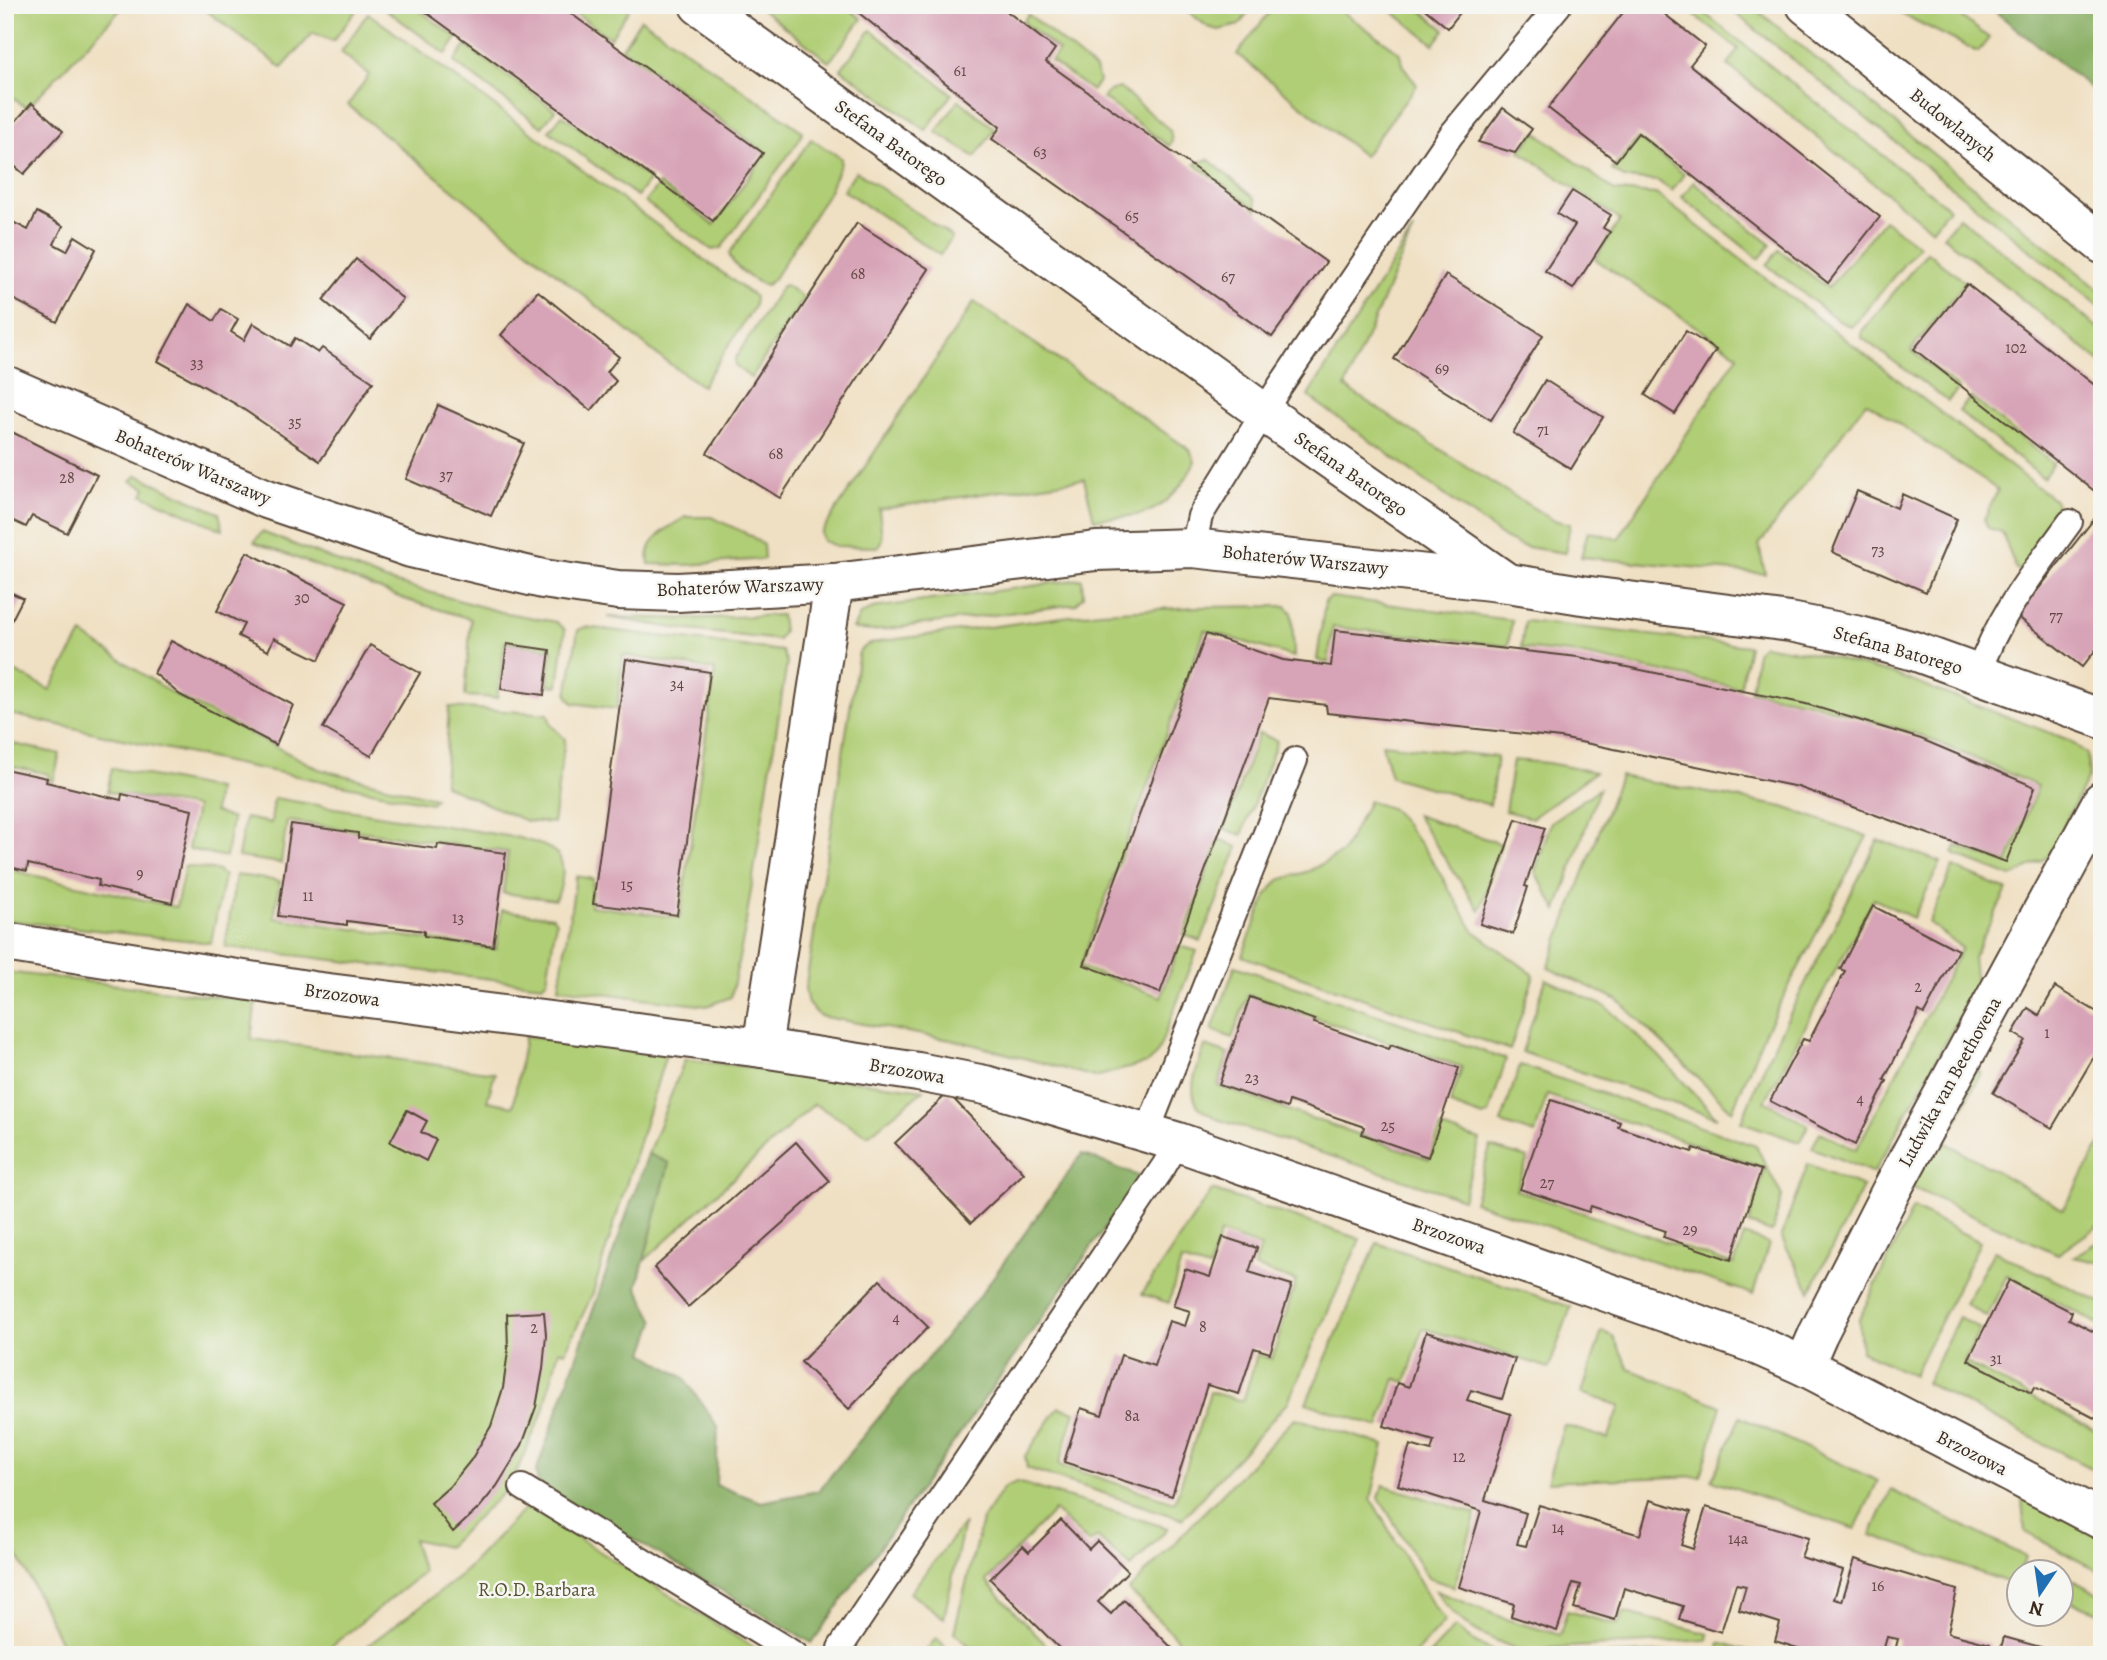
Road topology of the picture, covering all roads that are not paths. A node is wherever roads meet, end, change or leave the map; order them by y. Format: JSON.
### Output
{"nodes":[{"id":1,"x":699,"y":5,"type":"edge"},
{"id":2,"x":1559,"y":5,"type":"edge"},
{"id":3,"x":1806,"y":5,"type":"edge"},
{"id":4,"x":2102,"y":244,"type":"edge"},
{"id":5,"x":5,"y":385,"type":"edge"},
{"id":6,"x":1263,"y":412,"type":"junction"},
{"id":7,"x":2070,"y":522,"type":"dead end"},
{"id":8,"x":1193,"y":548,"type":"junction"},
{"id":9,"x":834,"y":583,"type":"junction"},
{"id":10,"x":1508,"y":583,"type":"junction"},
{"id":11,"x":1978,"y":674,"type":"junction"},
{"id":12,"x":2102,"y":719,"type":"edge"},
{"id":13,"x":1295,"y":760,"type":"dead end"},
{"id":14,"x":2102,"y":802,"type":"edge"},
{"id":15,"x":5,"y":943,"type":"edge"},
{"id":16,"x":762,"y":1048,"type":"junction"},
{"id":17,"x":1163,"y":1137,"type":"junction"},
{"id":18,"x":1804,"y":1366,"type":"junction"},
{"id":19,"x":522,"y":1487,"type":"dead end"},
{"id":20,"x":2102,"y":1520,"type":"edge"},
{"id":21,"x":840,"y":1648,"type":"dead end"},
{"id":22,"x":796,"y":1655,"type":"edge"}],
"edges":[{"from":1,"to":6,"type":"street","name":"Stefana Batorego"},
{"from":2,"to":6,"type":"lane"},
{"from":3,"to":4,"type":"street","name":"Budowlanych"},
{"from":5,"to":9,"type":"street","name":"Bohaterów Warszawy"},
{"from":6,"to":8,"type":"lane"},
{"from":6,"to":10,"type":"street","name":"Stefana Batorego"},
{"from":7,"to":11,"type":"lane"},
{"from":8,"to":9,"type":"street","name":"Bohaterów Warszawy"},
{"from":8,"to":10,"type":"street","name":"Bohaterów Warszawy"},
{"from":9,"to":16,"type":"street"},
{"from":10,"to":11,"type":"street","name":"Stefana Batorego"},
{"from":11,"to":12,"type":"street","name":"Stefana Batorego"},
{"from":13,"to":17,"type":"lane"},
{"from":14,"to":18,"type":"street","name":"Ludwika van Beethovena"},
{"from":15,"to":16,"type":"street","name":"Brzozowa"},
{"from":16,"to":17,"type":"street","name":"Brzozowa"},
{"from":17,"to":18,"type":"street","name":"Brzozowa"},
{"from":17,"to":21,"type":"lane"},
{"from":18,"to":20,"type":"street","name":"Brzozowa"},
{"from":19,"to":22,"type":"lane"}]}
